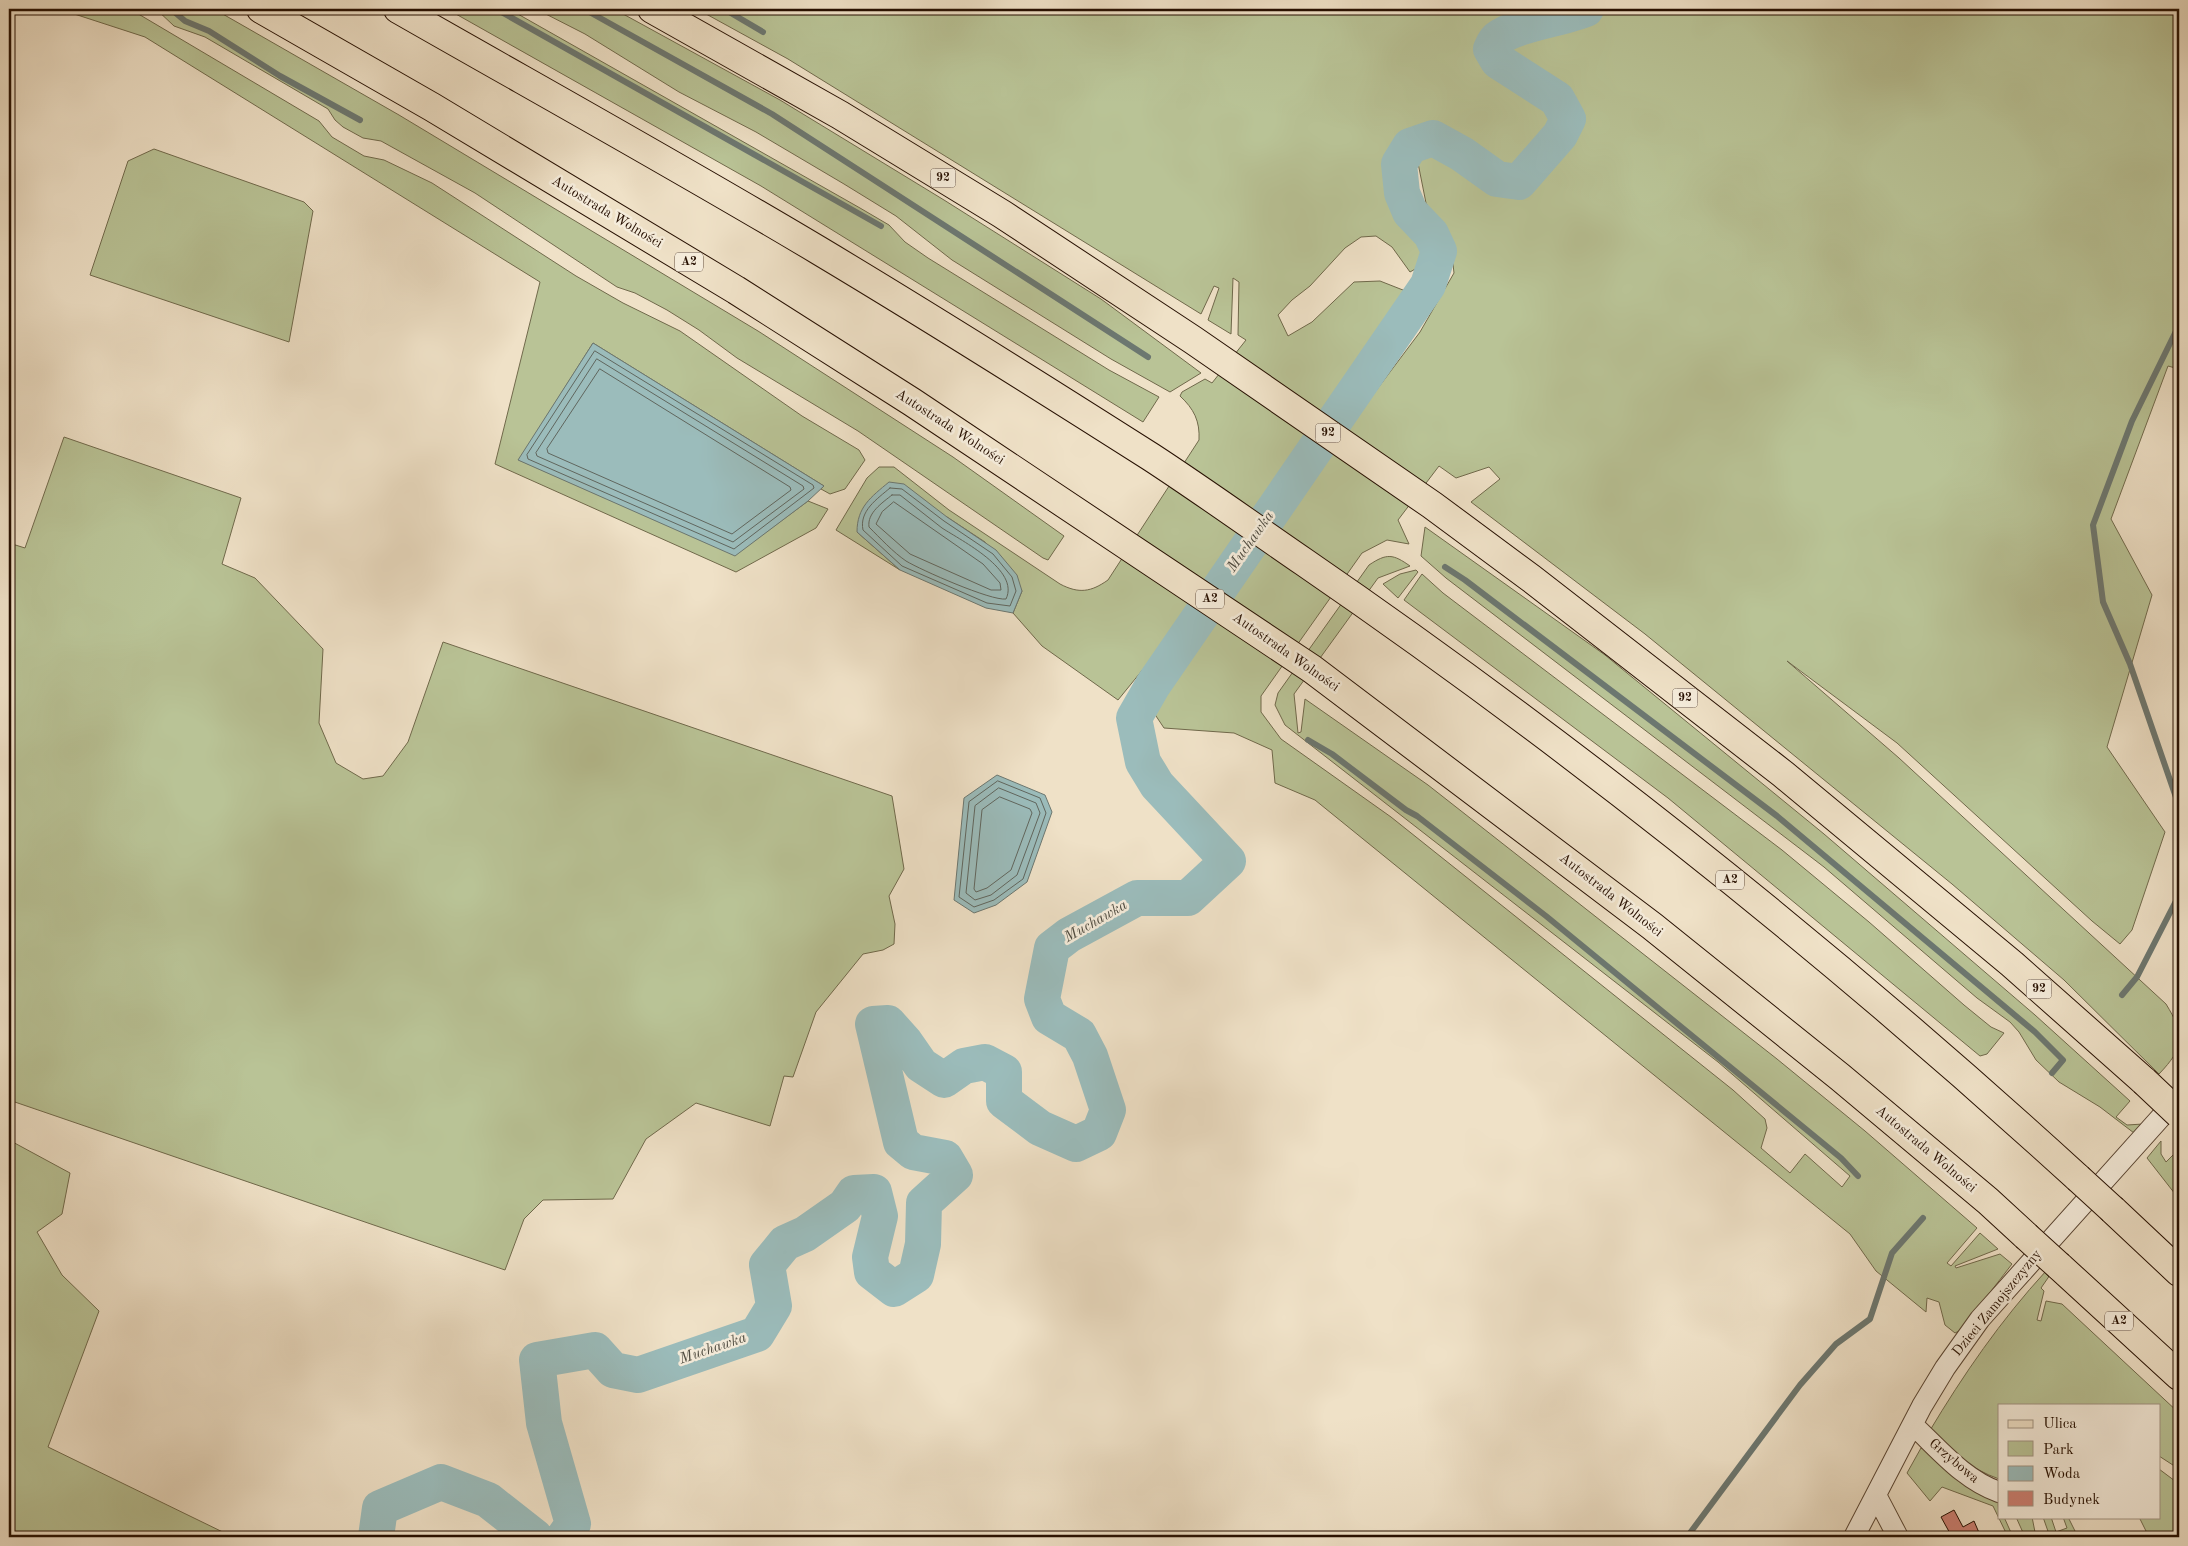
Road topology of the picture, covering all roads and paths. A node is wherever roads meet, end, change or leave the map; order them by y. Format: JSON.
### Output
{"nodes":[{"id":1,"x":262,"y":9,"type":"edge"},
{"id":2,"x":398,"y":9,"type":"edge"},
{"id":3,"x":652,"y":9,"type":"edge"},
{"id":4,"x":2179,"y":1097,"type":"edge"},
{"id":5,"x":2179,"y":1114,"type":"edge"},
{"id":6,"x":2179,"y":1272,"type":"edge"},
{"id":7,"x":2179,"y":1376,"type":"edge"},
{"id":8,"x":1913,"y":1424,"type":"junction"},
{"id":9,"x":1998,"y":1492,"type":"edge"},
{"id":10,"x":1876,"y":1495,"type":"junction"},
{"id":11,"x":1854,"y":1537,"type":"edge"},
{"id":12,"x":1898,"y":1537,"type":"edge"}],
"edges":[{"from":1,"to":7,"type":"main road","name":"Autostrada Wolności","number":"A2","bridge":true},
{"from":2,"to":6,"type":"main road","number":"A2","bridge":true},
{"from":3,"to":5,"type":"main road","number":"92","bridge":true},
{"from":4,"to":8,"type":"street","name":"Dzieci Zamojszczyzny"},
{"from":8,"to":9,"type":"street","name":"Grzybowa"},
{"from":8,"to":10,"type":"street","name":"Dzieci Zamojszczyzny"},
{"from":10,"to":11,"type":"street","name":"Dzieci Zamojszczyzny"},
{"from":10,"to":12,"type":"street"}]}
